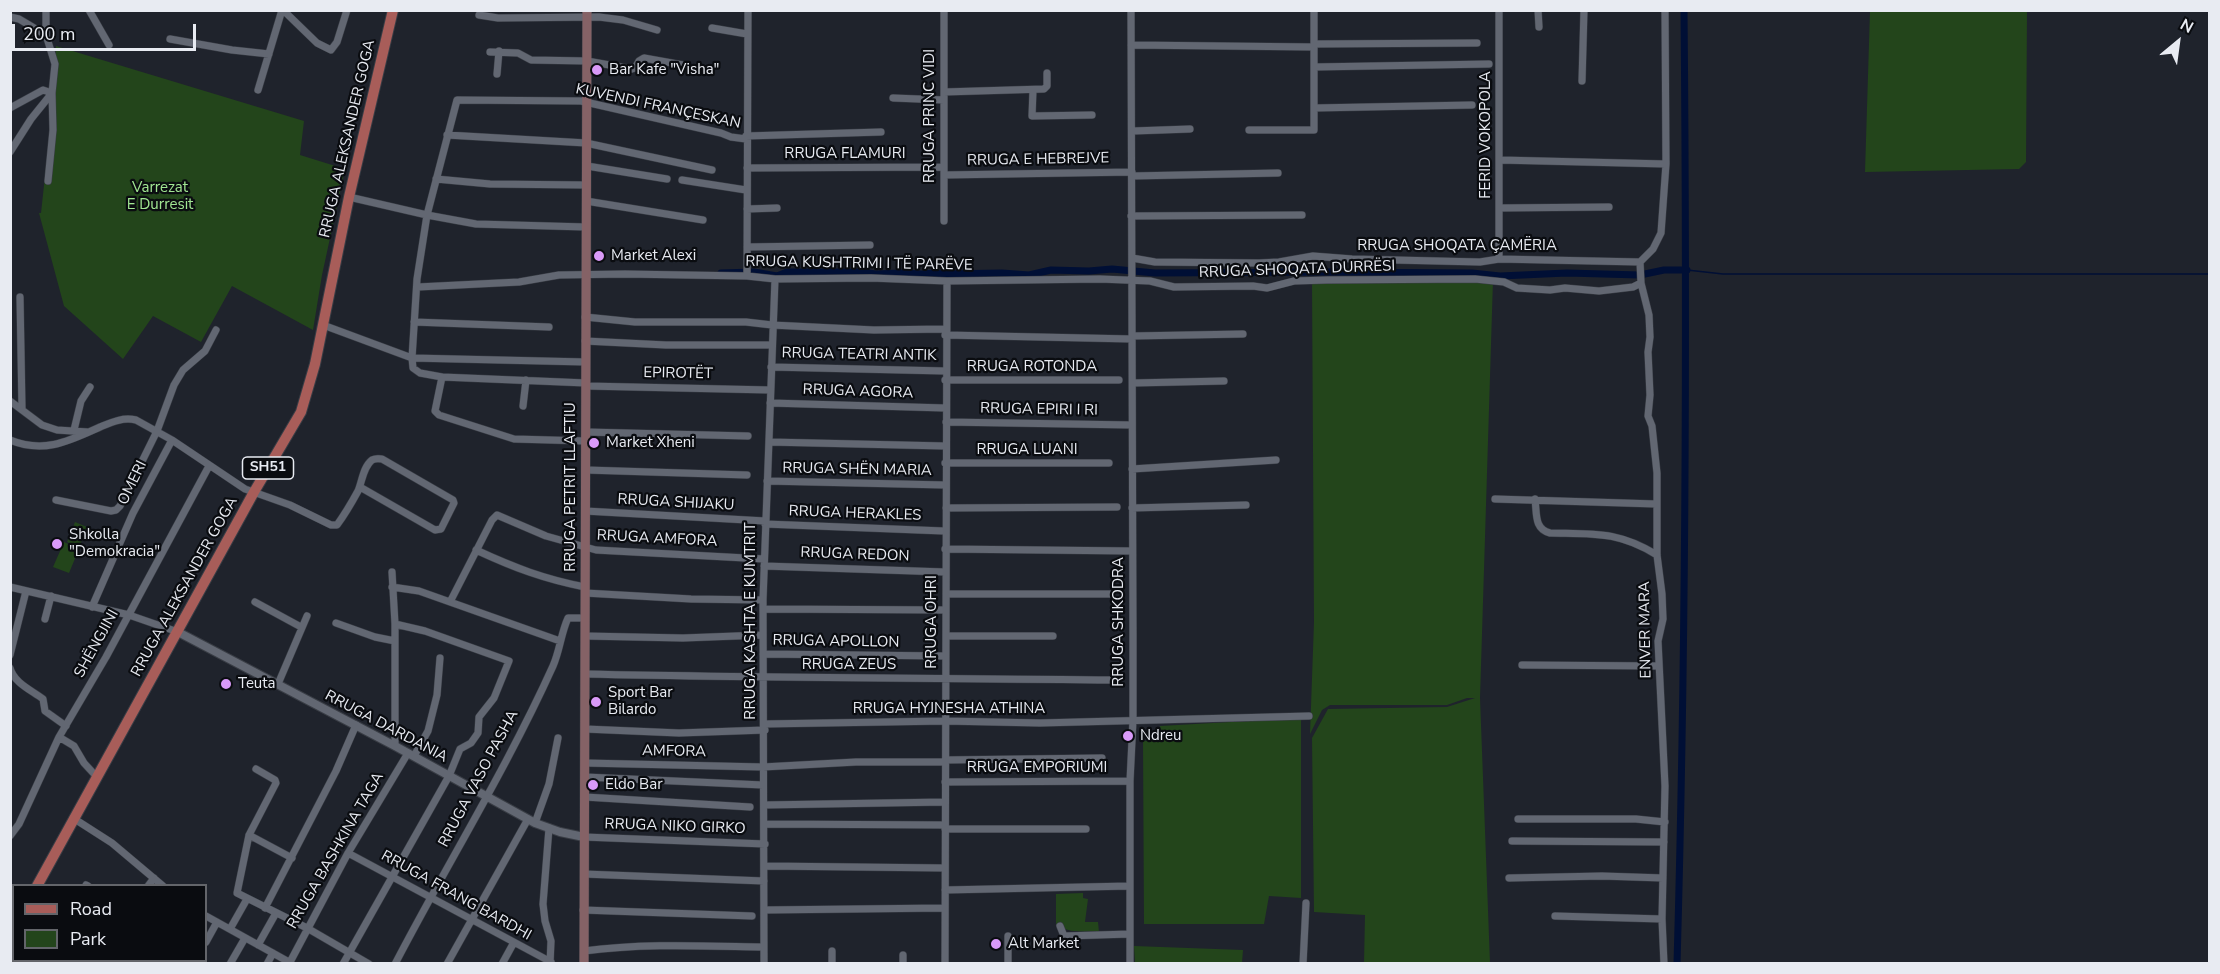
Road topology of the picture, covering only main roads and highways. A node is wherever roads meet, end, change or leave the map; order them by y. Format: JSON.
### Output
{"nodes":[{"id":1,"x":390,"y":11,"type":"edge"},
{"id":2,"x":587,"y":13,"type":"edge"},
{"id":3,"x":37,"y":884,"type":"edge"},
{"id":4,"x":584,"y":963,"type":"edge"}],
"edges":[{"from":1,"to":3,"type":"main road","name":"RRUGA ALEKSANDER GOGA","number":"SH51"},
{"from":2,"to":4,"type":"main road","name":"RRUGA PETRIT LLAFTIU"}]}
